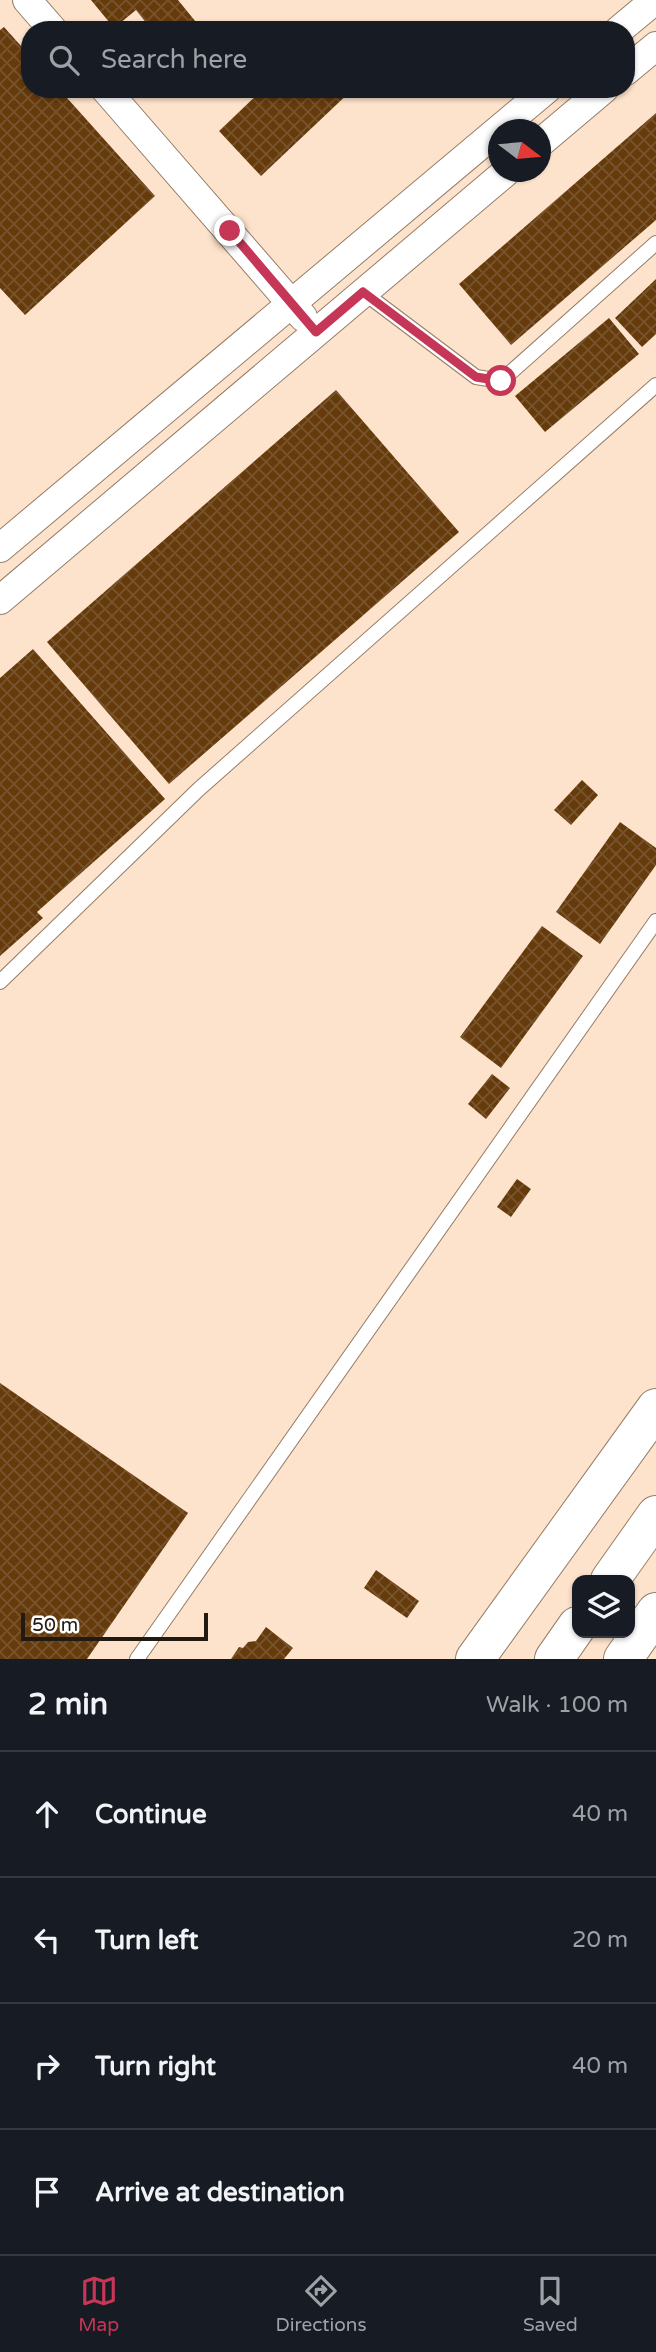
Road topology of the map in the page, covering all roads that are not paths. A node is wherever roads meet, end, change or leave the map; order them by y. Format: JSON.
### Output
{"nodes":[{"id":1,"x":27,"y":0,"type":"edge"},
{"id":2,"x":654,"y":0,"type":"edge"},
{"id":3,"x":45,"y":21,"type":"edge"},
{"id":4,"x":630,"y":21,"type":"edge"},
{"id":5,"x":656,"y":46,"type":"edge"},
{"id":6,"x":635,"y":64,"type":"edge"},
{"id":7,"x":113,"y":98,"type":"edge"},
{"id":8,"x":536,"y":98,"type":"edge"},
{"id":9,"x":594,"y":98,"type":"edge"},
{"id":10,"x":551,"y":134,"type":"edge"},
{"id":11,"x":494,"y":182,"type":"edge"},
{"id":12,"x":656,"y":243,"type":"edge"},
{"id":13,"x":363,"y":292,"type":"junction"},
{"id":14,"x":290,"y":302,"type":"junction"},
{"id":15,"x":316,"y":332,"type":"junction"},
{"id":16,"x":656,"y":384,"type":"edge"},
{"id":17,"x":0,"y":548,"type":"edge"},
{"id":18,"x":0,"y":600,"type":"edge"},
{"id":19,"x":656,"y":920,"type":"edge"},
{"id":20,"x":0,"y":982,"type":"edge"},
{"id":21,"x":656,"y":1408,"type":"edge"},
{"id":22,"x":656,"y":1515,"type":"edge"},
{"id":23,"x":614,"y":1575,"type":"edge"},
{"id":24,"x":656,"y":1612,"type":"edge"},
{"id":25,"x":572,"y":1633,"type":"edge"},
{"id":26,"x":137,"y":1659,"type":"edge"},
{"id":27,"x":475,"y":1659,"type":"edge"},
{"id":28,"x":554,"y":1659,"type":"edge"},
{"id":29,"x":622,"y":1659,"type":"edge"}],
"edges":[{"from":1,"to":3,"type":"street"},
{"from":2,"to":4,"type":"street"},
{"from":5,"to":6,"type":"street"},
{"from":7,"to":14,"type":"street"},
{"from":8,"to":14,"type":"street"},
{"from":9,"to":10,"type":"street"},
{"from":11,"to":13,"type":"street"},
{"from":12,"to":13,"type":"lane"},
{"from":13,"to":15,"type":"street"},
{"from":14,"to":15,"type":"street"},
{"from":14,"to":17,"type":"street"},
{"from":15,"to":18,"type":"street"},
{"from":16,"to":20,"type":"lane"},
{"from":19,"to":26,"type":"lane"},
{"from":21,"to":27,"type":"main road"},
{"from":22,"to":23,"type":"main road"},
{"from":24,"to":29,"type":"main road"},
{"from":25,"to":28,"type":"main road"}]}
